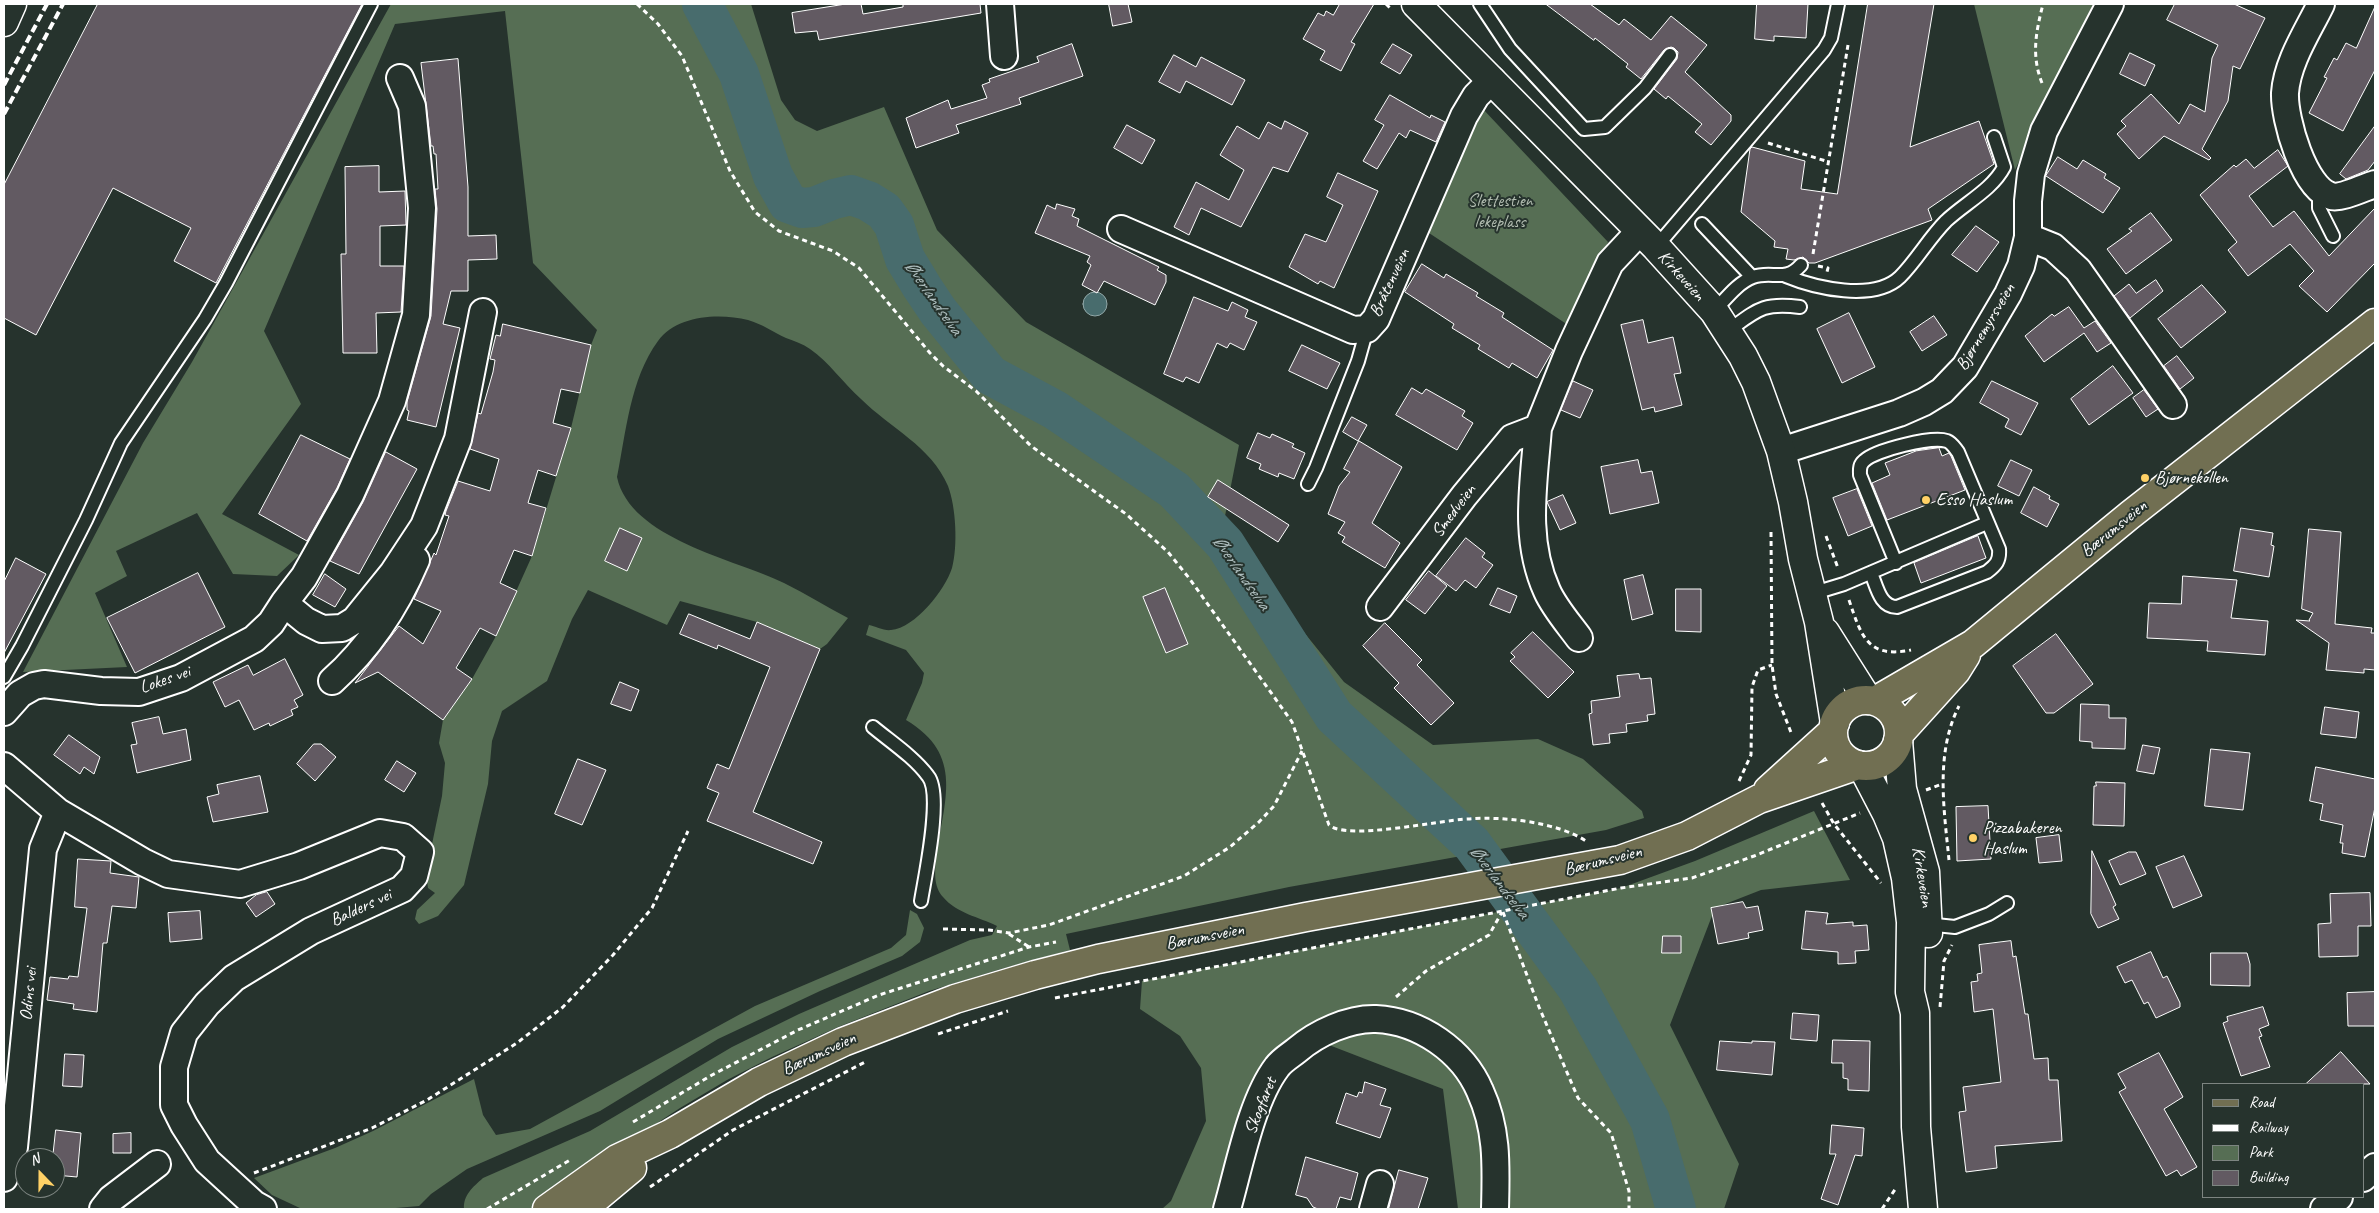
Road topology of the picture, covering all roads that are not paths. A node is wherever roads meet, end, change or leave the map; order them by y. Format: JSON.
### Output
{"nodes":[{"id":1,"x":12,"y":4,"type":"edge"},
{"id":2,"x":371,"y":4,"type":"edge"},
{"id":3,"x":1000,"y":4,"type":"edge"},
{"id":4,"x":1480,"y":4,"type":"edge"},
{"id":5,"x":1838,"y":4,"type":"edge"},
{"id":6,"x":2110,"y":4,"type":"edge"},
{"id":7,"x":2321,"y":4,"type":"edge"},
{"id":8,"x":1404,"y":7,"type":"edge"},
{"id":9,"x":4,"y":22,"type":"edge"},
{"id":10,"x":1670,"y":55,"type":"dead end"},
{"id":11,"x":1004,"y":56,"type":"dead end"},
{"id":12,"x":400,"y":78,"type":"dead end"},
{"id":13,"x":1492,"y":80,"type":"junction"},
{"id":14,"x":1994,"y":136,"type":"dead end"},
{"id":15,"x":2375,"y":184,"type":"edge"},
{"id":16,"x":2319,"y":191,"type":"junction"},
{"id":17,"x":1702,"y":224,"type":"dead end"},
{"id":18,"x":1121,"y":229,"type":"dead end"},
{"id":19,"x":2333,"y":236,"type":"dead end"},
{"id":20,"x":2028,"y":237,"type":"junction"},
{"id":21,"x":1648,"y":239,"type":"junction"},
{"id":22,"x":1806,"y":265,"type":"road end"},
{"id":23,"x":1786,"y":276,"type":"junction"},
{"id":24,"x":1752,"y":277,"type":"junction"},
{"id":25,"x":1800,"y":307,"type":"dead end"},
{"id":26,"x":483,"y":312,"type":"dead end"},
{"id":27,"x":1721,"y":321,"type":"junction"},
{"id":28,"x":2375,"y":323,"type":"edge"},
{"id":29,"x":1367,"y":329,"type":"junction"},
{"id":30,"x":2173,"y":406,"type":"dead end"},
{"id":31,"x":1538,"y":428,"type":"junction"},
{"id":32,"x":1781,"y":451,"type":"junction"},
{"id":33,"x":1308,"y":484,"type":"dead end"},
{"id":34,"x":1987,"y":523,"type":"junction"},
{"id":35,"x":413,"y":543,"type":"junction"},
{"id":36,"x":1896,"y":563,"type":"junction"},
{"id":37,"x":1871,"y":573,"type":"junction"},
{"id":38,"x":1811,"y":594,"type":"junction"},
{"id":39,"x":284,"y":603,"type":"junction"},
{"id":40,"x":1380,"y":607,"type":"dead end"},
{"id":41,"x":1819,"y":622,"type":"junction"},
{"id":42,"x":1578,"y":638,"type":"dead end"},
{"id":43,"x":1974,"y":644,"type":"junction"},
{"id":44,"x":4,"y":678,"type":"edge"},
{"id":45,"x":332,"y":681,"type":"dead end"},
{"id":46,"x":1871,"y":700,"type":"junction"},
{"id":47,"x":4,"y":712,"type":"edge"},
{"id":48,"x":873,"y":727,"type":"dead end"},
{"id":49,"x":1834,"y":727,"type":"junction"},
{"id":50,"x":1899,"y":738,"type":"junction"},
{"id":51,"x":1860,"y":765,"type":"junction"},
{"id":52,"x":4,"y":766,"type":"edge"},
{"id":53,"x":1758,"y":799,"type":"junction"},
{"id":54,"x":58,"y":812,"type":"junction"},
{"id":55,"x":921,"y":901,"type":"dead end"},
{"id":56,"x":2007,"y":903,"type":"dead end"},
{"id":57,"x":1920,"y":923,"type":"junction"},
{"id":58,"x":670,"y":1134,"type":"junction"},
{"id":59,"x":157,"y":1164,"type":"dead end"},
{"id":60,"x":2375,"y":1167,"type":"edge"},
{"id":61,"x":2364,"y":1177,"type":"edge"},
{"id":62,"x":4,"y":1178,"type":"edge"},
{"id":63,"x":1380,"y":1184,"type":"dead end"},
{"id":64,"x":2338,"y":1198,"type":"edge"},
{"id":65,"x":103,"y":1209,"type":"edge"},
{"id":66,"x":263,"y":1209,"type":"edge"},
{"id":67,"x":547,"y":1209,"type":"edge"},
{"id":68,"x":583,"y":1209,"type":"edge"},
{"id":69,"x":1227,"y":1209,"type":"edge"},
{"id":70,"x":1373,"y":1209,"type":"edge"},
{"id":71,"x":1495,"y":1209,"type":"edge"},
{"id":72,"x":1923,"y":1209,"type":"edge"},
{"id":73,"x":2324,"y":1209,"type":"edge"}],
"edges":[{"from":1,"to":9,"type":"main road"},
{"from":2,"to":44,"type":"lane"},
{"from":3,"to":11,"type":"street"},
{"from":4,"to":10,"type":"lane"},
{"from":5,"to":21,"type":"lane"},
{"from":6,"to":20,"type":"street","name":"Bjørnemyrsveien"},
{"from":7,"to":16,"type":"street"},
{"from":8,"to":13,"type":"main road","name":"Kirkeveien"},
{"from":12,"to":39,"type":"street","name":"Lokes vei"},
{"from":13,"to":21,"type":"main road","name":"Kirkeveien"},
{"from":13,"to":29,"type":"street","name":"Bråtenveien"},
{"from":14,"to":23,"type":"lane"},
{"from":15,"to":16,"type":"street"},
{"from":16,"to":19,"type":"lane"},
{"from":17,"to":24,"type":"lane"},
{"from":18,"to":29,"type":"street","name":"Bråtenveien"},
{"from":20,"to":30,"type":"street"},
{"from":20,"to":32,"type":"street","name":"Bjørnemyrsveien"},
{"from":21,"to":27,"type":"main road","name":"Kirkeveien"},
{"from":21,"to":31,"type":"street"},
{"from":22,"to":23,"type":"lane"},
{"from":23,"to":24,"type":"lane"},
{"from":24,"to":27,"type":"lane"},
{"from":25,"to":27,"type":"lane"},
{"from":26,"to":35,"type":"street"},
{"from":27,"to":32,"type":"main road","name":"Kirkeveien"},
{"from":28,"to":43,"type":"main road","name":"Bærumsveien"},
{"from":29,"to":33,"type":"lane"},
{"from":31,"to":40,"type":"street","name":"Smedveien"},
{"from":31,"to":42,"type":"street"},
{"from":32,"to":38,"type":"main road","name":"Kirkeveien"},
{"from":34,"to":36,"type":"lane"},
{"from":34,"to":36,"type":"lane"},
{"from":34,"to":37,"type":"lane"},
{"from":35,"to":39,"type":"street"},
{"from":35,"to":45,"type":"street"},
{"from":36,"to":37,"type":"lane"},
{"from":37,"to":38,"type":"lane"},
{"from":38,"to":41,"type":"main road","name":"Kirkeveien"},
{"from":39,"to":47,"type":"street","name":"Lokes vei"},
{"from":41,"to":46,"type":"main road","name":"Kirkeveien"},
{"from":41,"to":49,"type":"main road","name":"Kirkeveien"},
{"from":43,"to":46,"type":"main road","name":"Bærumsveien"},
{"from":43,"to":50,"type":"main road","name":"Bærumsveien"},
{"from":46,"to":49,"type":"main road"},
{"from":46,"to":50,"type":"main road"},
{"from":48,"to":55,"type":"lane"},
{"from":49,"to":51,"type":"main road"},
{"from":49,"to":53,"type":"main road","name":"Bærumsveien"},
{"from":50,"to":51,"type":"main road"},
{"from":50,"to":57,"type":"main road","name":"Kirkeveien"},
{"from":51,"to":53,"type":"main road","name":"Bærumsveien"},
{"from":51,"to":57,"type":"main road","name":"Kirkeveien"},
{"from":52,"to":54,"type":"street","name":"Balders vei"},
{"from":53,"to":58,"type":"main road","name":"Bærumsveien"},
{"from":54,"to":62,"type":"street","name":"Odins vei"},
{"from":54,"to":66,"type":"street","name":"Balders vei"},
{"from":56,"to":57,"type":"lane"},
{"from":57,"to":72,"type":"main road","name":"Kirkeveien"},
{"from":58,"to":67,"type":"main road","name":"Bærumsveien"},
{"from":58,"to":68,"type":"main road","name":"Bærumsveien"},
{"from":59,"to":65,"type":"street"},
{"from":60,"to":61,"type":"street"},
{"from":63,"to":70,"type":"street"},
{"from":64,"to":73,"type":"street"},
{"from":69,"to":71,"type":"street","name":"Skogfaret"}]}
